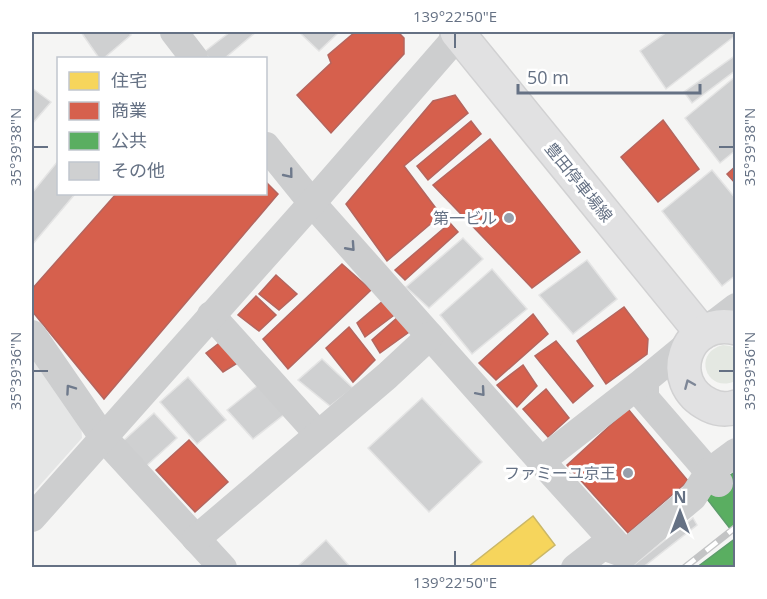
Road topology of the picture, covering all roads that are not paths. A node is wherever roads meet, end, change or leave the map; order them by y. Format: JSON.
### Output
{"nodes":[{"id":1,"x":174,"y":32,"type":"edge"},
{"id":2,"x":459,"y":32,"type":"edge"},
{"id":3,"x":193,"y":57,"type":"edge"},
{"id":4,"x":267,"y":147,"type":"edge"},
{"id":5,"x":312,"y":203,"type":"junction"},
{"id":6,"x":735,"y":306,"type":"edge"},
{"id":7,"x":211,"y":315,"type":"junction"},
{"id":8,"x":735,"y":328,"type":"edge"},
{"id":9,"x":702,"y":333,"type":"junction"},
{"id":10,"x":32,"y":334,"type":"edge"},
{"id":11,"x":430,"y":336,"type":"junction"},
{"id":12,"x":645,"y":380,"type":"junction"},
{"id":13,"x":735,"y":407,"type":"edge"},
{"id":14,"x":318,"y":434,"type":"junction"},
{"id":15,"x":103,"y":437,"type":"junction"},
{"id":16,"x":735,"y":452,"type":"edge"},
{"id":17,"x":542,"y":461,"type":"junction"},
{"id":18,"x":714,"y":477,"type":"junction"},
{"id":19,"x":32,"y":518,"type":"edge"},
{"id":20,"x":196,"y":539,"type":"junction"},
{"id":21,"x":625,"y":554,"type":"junction"},
{"id":22,"x":223,"y":567,"type":"edge"},
{"id":23,"x":575,"y":567,"type":"edge"}],
"edges":[{"from":1,"to":3,"type":"street"},
{"from":2,"to":5,"type":"street"},
{"from":2,"to":9,"type":"main road","name":"豊田停車場線"},
{"from":4,"to":5,"type":"street","one_way":true},
{"from":5,"to":7,"type":"street"},
{"from":5,"to":11,"type":"street","one_way":true},
{"from":6,"to":9,"type":"street"},
{"from":7,"to":14,"type":"street"},
{"from":7,"to":15,"type":"street"},
{"from":8,"to":9,"type":"main road"},
{"from":9,"to":12,"type":"street"},
{"from":13,"to":9,"type":"main road","one_way":true},
{"from":15,"to":10,"type":"street","one_way":true},
{"from":11,"to":14,"type":"street"},
{"from":11,"to":17,"type":"street","one_way":true},
{"from":12,"to":17,"type":"street"},
{"from":12,"to":18,"type":"street"},
{"from":14,"to":20,"type":"street"},
{"from":15,"to":19,"type":"street"},
{"from":15,"to":20,"type":"street"},
{"from":16,"to":18,"type":"street"},
{"from":17,"to":21,"type":"street"},
{"from":18,"to":21,"type":"street"},
{"from":20,"to":22,"type":"street"},
{"from":21,"to":23,"type":"street"}]}
